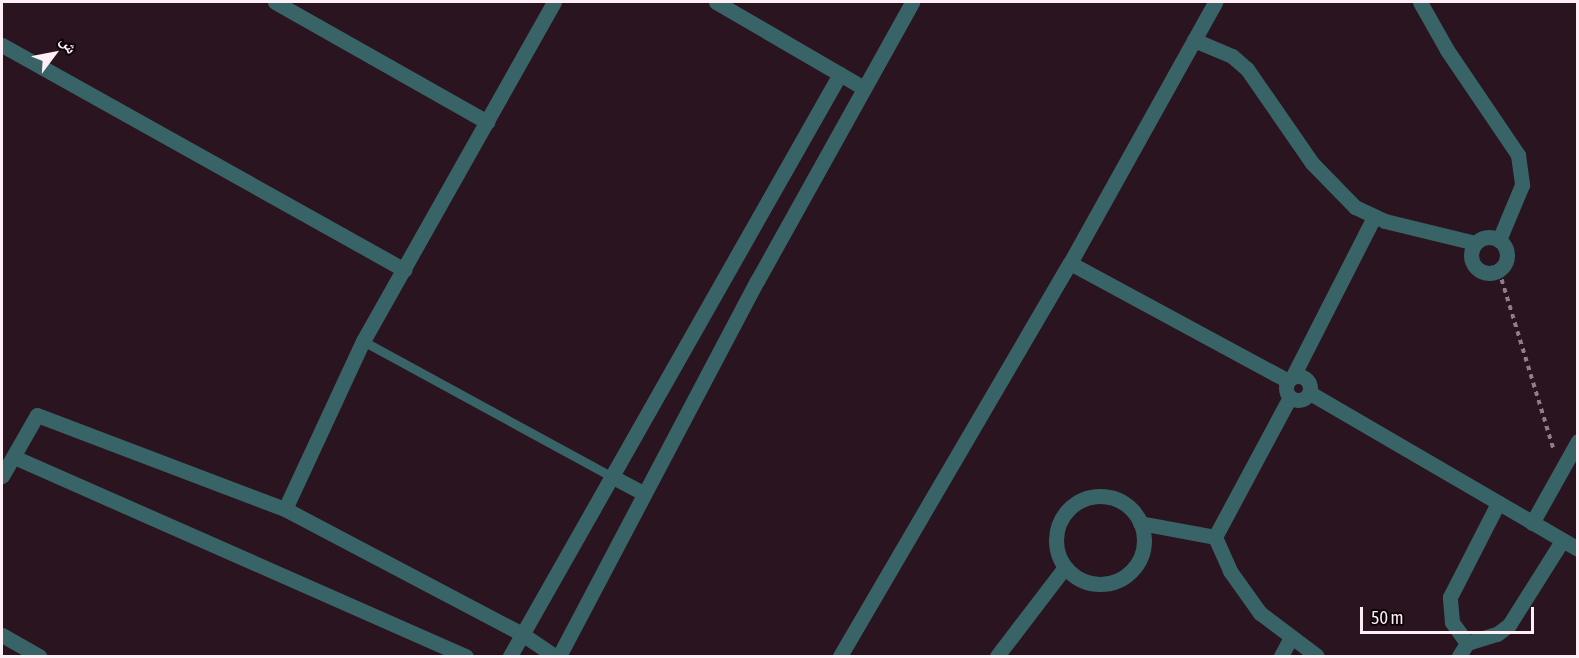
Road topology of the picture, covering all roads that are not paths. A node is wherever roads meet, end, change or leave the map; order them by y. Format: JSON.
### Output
{"nodes":[{"id":1,"x":275,"y":2,"type":"edge"},
{"id":2,"x":554,"y":2,"type":"edge"},
{"id":3,"x":716,"y":2,"type":"edge"},
{"id":4,"x":912,"y":2,"type":"edge"},
{"id":5,"x":1215,"y":2,"type":"edge"},
{"id":6,"x":1420,"y":2,"type":"edge"},
{"id":7,"x":1194,"y":40,"type":"junction"},
{"id":8,"x":2,"y":45,"type":"edge"},
{"id":9,"x":840,"y":74,"type":"junction"},
{"id":10,"x":864,"y":88,"type":"junction"},
{"id":11,"x":487,"y":122,"type":"junction"},
{"id":12,"x":1374,"y":217,"type":"junction"},
{"id":13,"x":1499,"y":240,"type":"junction"},
{"id":14,"x":1475,"y":243,"type":"junction"},
{"id":15,"x":1070,"y":264,"type":"junction"},
{"id":16,"x":404,"y":270,"type":"junction"},
{"id":17,"x":363,"y":341,"type":"junction"},
{"id":18,"x":1291,"y":378,"type":"junction"},
{"id":19,"x":1310,"y":393,"type":"junction"},
{"id":20,"x":1290,"y":397,"type":"junction"},
{"id":21,"x":1578,"y":441,"type":"edge"},
{"id":22,"x":14,"y":457,"type":"junction"},
{"id":23,"x":2,"y":476,"type":"edge"},
{"id":24,"x":610,"y":476,"type":"junction"},
{"id":25,"x":643,"y":493,"type":"junction"},
{"id":26,"x":1498,"y":503,"type":"junction"},
{"id":27,"x":285,"y":509,"type":"junction"},
{"id":28,"x":1140,"y":523,"type":"junction"},
{"id":29,"x":1532,"y":523,"type":"junction"},
{"id":30,"x":1215,"y":537,"type":"junction"},
{"id":31,"x":1562,"y":541,"type":"junction"},
{"id":32,"x":1578,"y":549,"type":"edge"},
{"id":33,"x":1065,"y":567,"type":"junction"},
{"id":34,"x":2,"y":634,"type":"edge"},
{"id":35,"x":522,"y":634,"type":"junction"},
{"id":36,"x":1291,"y":637,"type":"junction"},
{"id":37,"x":1467,"y":643,"type":"junction"},
{"id":38,"x":39,"y":657,"type":"edge"},
{"id":39,"x":466,"y":657,"type":"edge"},
{"id":40,"x":510,"y":657,"type":"edge"},
{"id":41,"x":557,"y":657,"type":"edge"},
{"id":42,"x":840,"y":657,"type":"edge"},
{"id":43,"x":997,"y":657,"type":"edge"},
{"id":44,"x":1281,"y":657,"type":"edge"},
{"id":45,"x":1317,"y":657,"type":"edge"},
{"id":46,"x":1459,"y":657,"type":"edge"}],
"edges":[{"from":1,"to":11,"type":"street"},
{"from":2,"to":11,"type":"street"},
{"from":3,"to":9,"type":"street"},
{"from":4,"to":10,"type":"street"},
{"from":5,"to":7,"type":"street"},
{"from":6,"to":13,"type":"street"},
{"from":7,"to":12,"type":"street"},
{"from":7,"to":15,"type":"street"},
{"from":8,"to":16,"type":"street"},
{"from":9,"to":10,"type":"street"},
{"from":9,"to":24,"type":"street"},
{"from":10,"to":25,"type":"street"},
{"from":11,"to":16,"type":"street"},
{"from":12,"to":14,"type":"street"},
{"from":12,"to":18,"type":"street"},
{"from":13,"to":14,"type":"street"},
{"from":13,"to":14,"type":"street"},
{"from":15,"to":18,"type":"street"},
{"from":15,"to":42,"type":"street"},
{"from":16,"to":17,"type":"street"},
{"from":17,"to":24,"type":"lane"},
{"from":17,"to":27,"type":"street"},
{"from":18,"to":19,"type":"street"},
{"from":18,"to":20,"type":"street"},
{"from":19,"to":20,"type":"street"},
{"from":19,"to":26,"type":"street"},
{"from":20,"to":30,"type":"street"},
{"from":21,"to":29,"type":"street"},
{"from":22,"to":23,"type":"street"},
{"from":22,"to":27,"type":"street"},
{"from":22,"to":39,"type":"street"},
{"from":24,"to":25,"type":"street"},
{"from":24,"to":35,"type":"street"},
{"from":25,"to":41,"type":"street"},
{"from":26,"to":29,"type":"street"},
{"from":26,"to":37,"type":"street"},
{"from":27,"to":35,"type":"street"},
{"from":28,"to":30,"type":"street"},
{"from":28,"to":33,"type":"street"},
{"from":28,"to":33,"type":"street"},
{"from":29,"to":31,"type":"street"},
{"from":30,"to":36,"type":"street"},
{"from":31,"to":32,"type":"street"},
{"from":31,"to":37,"type":"street"},
{"from":33,"to":43,"type":"street"},
{"from":34,"to":38,"type":"street"},
{"from":35,"to":40,"type":"street"},
{"from":35,"to":41,"type":"street"},
{"from":36,"to":44,"type":"street"},
{"from":36,"to":45,"type":"street"},
{"from":37,"to":46,"type":"street"}]}
